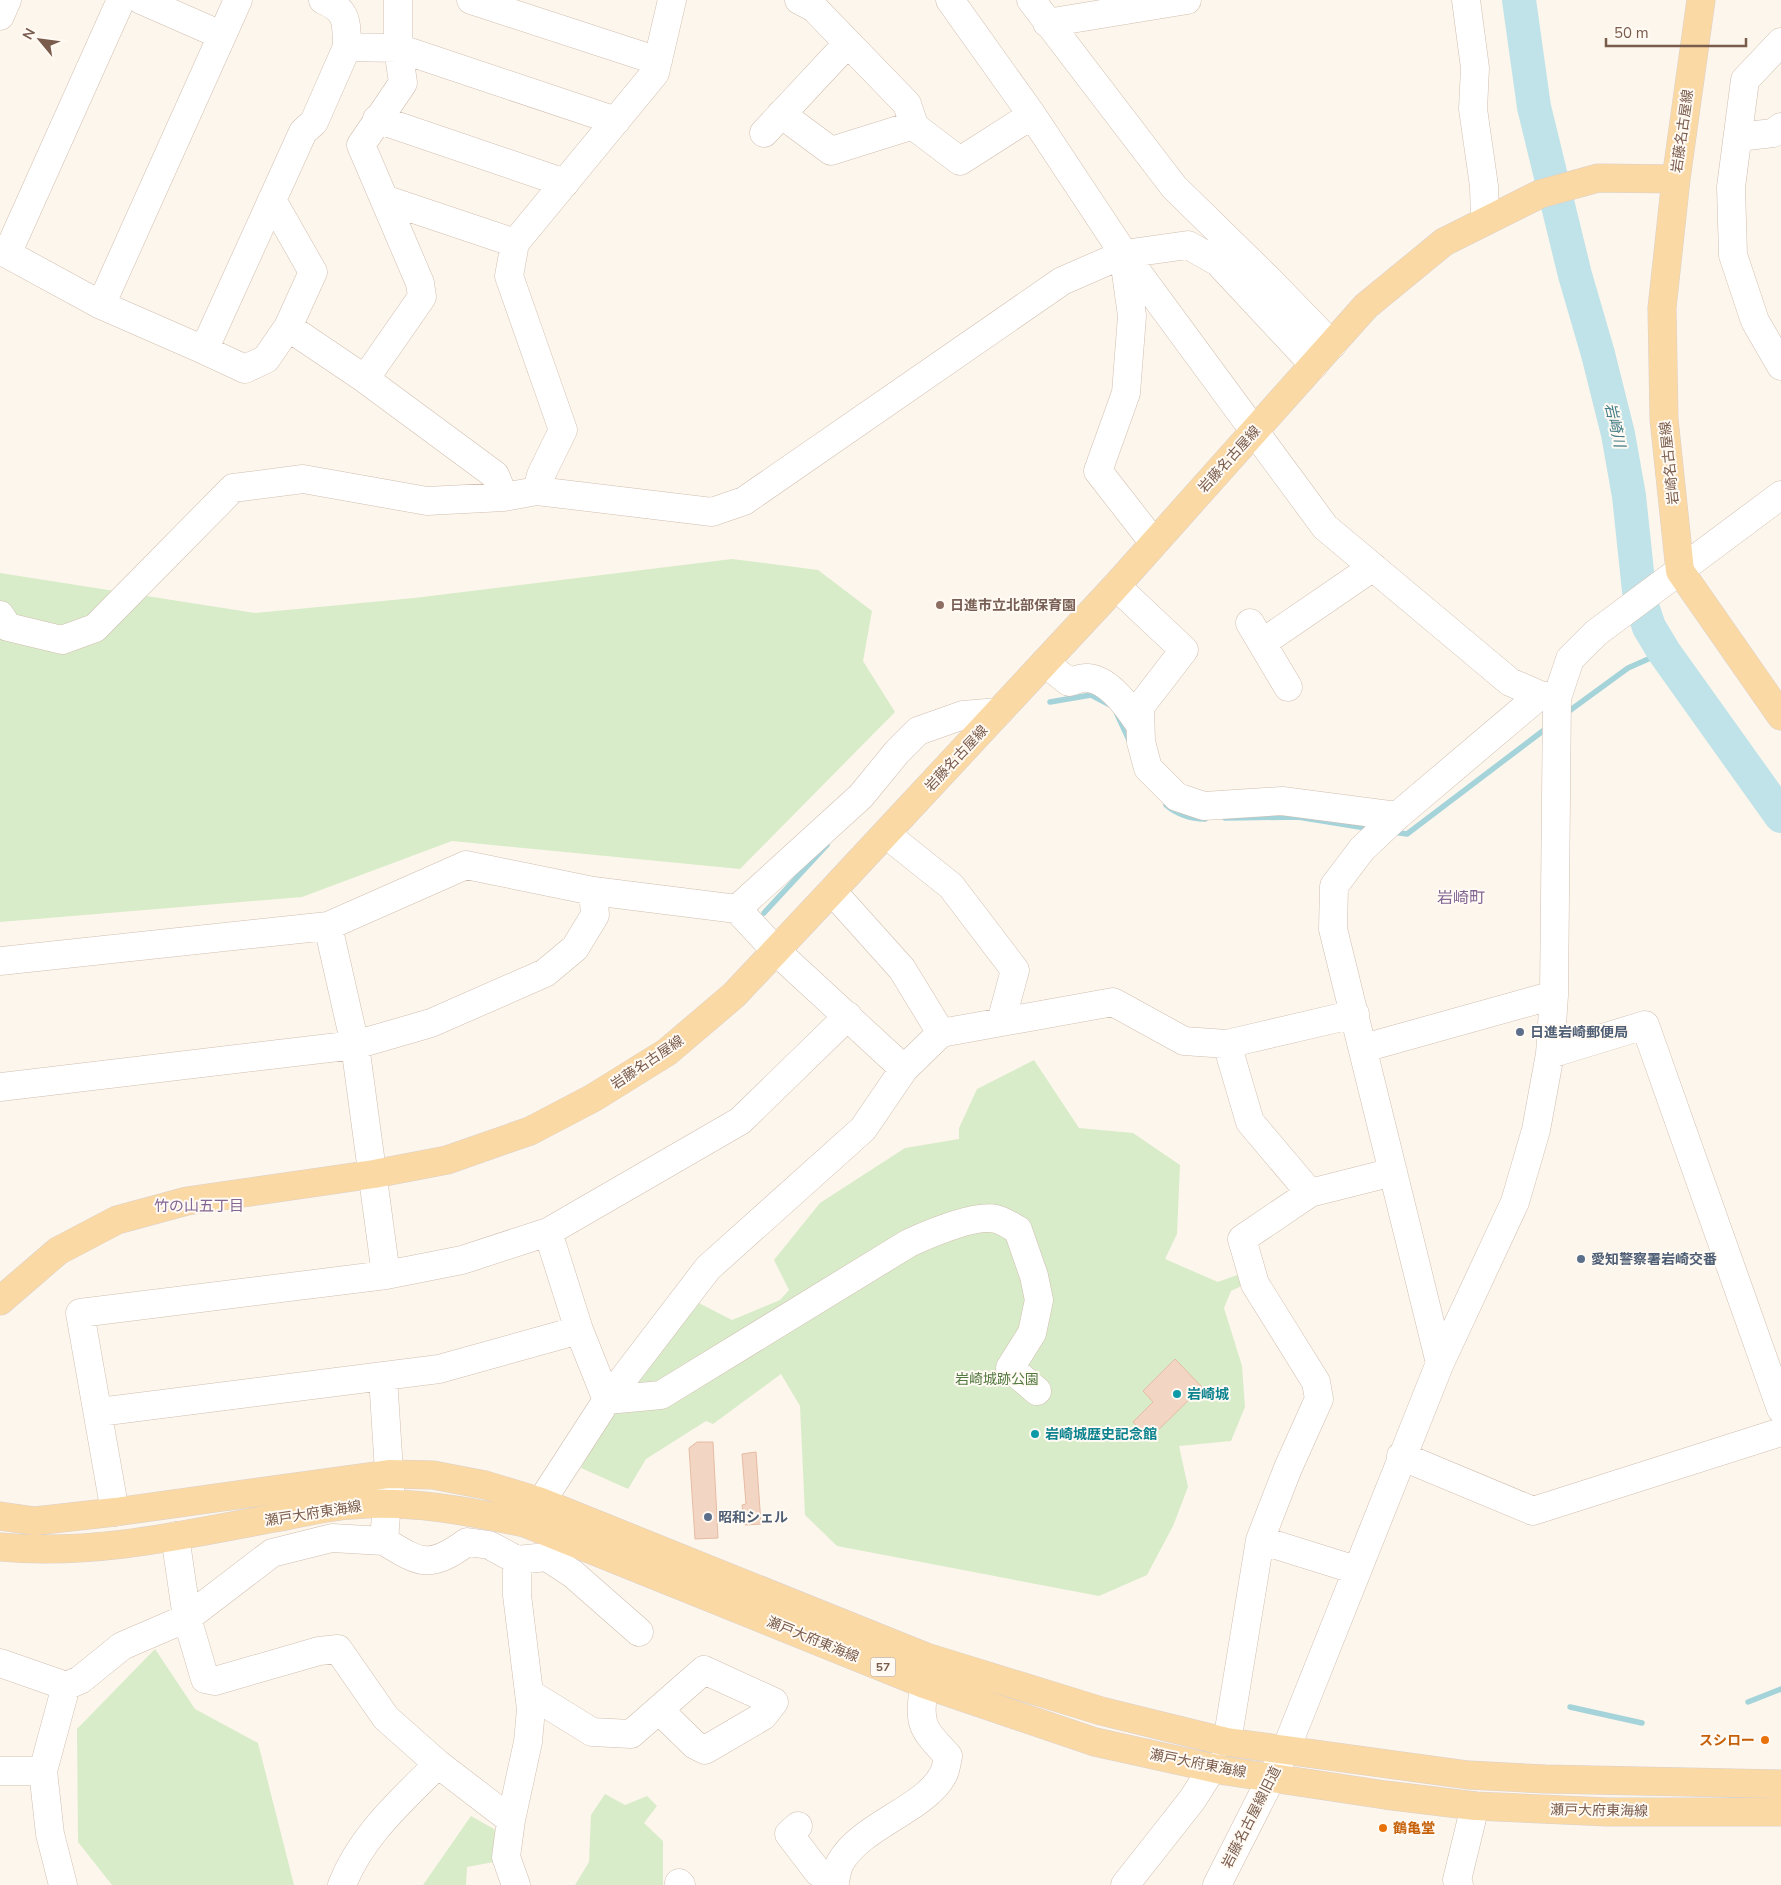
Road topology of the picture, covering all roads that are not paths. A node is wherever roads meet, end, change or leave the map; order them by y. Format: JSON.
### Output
{"nodes":[{"id":1,"x":7,"y":0,"type":"edge"},
{"id":2,"x":121,"y":0,"type":"edge"},
{"id":3,"x":141,"y":0,"type":"edge"},
{"id":4,"x":238,"y":0,"type":"edge"},
{"id":5,"x":323,"y":0,"type":"edge"},
{"id":6,"x":398,"y":0,"type":"edge"},
{"id":7,"x":471,"y":0,"type":"edge"},
{"id":8,"x":672,"y":0,"type":"edge"},
{"id":9,"x":799,"y":0,"type":"edge"},
{"id":10,"x":950,"y":0,"type":"edge"},
{"id":11,"x":1031,"y":0,"type":"edge"},
{"id":12,"x":1187,"y":0,"type":"edge"},
{"id":13,"x":1466,"y":0,"type":"edge"},
{"id":14,"x":1701,"y":0,"type":"edge"},
{"id":15,"x":0,"y":16,"type":"edge"},
{"id":16,"x":1047,"y":23,"type":"junction"},
{"id":17,"x":221,"y":35,"type":"junction"},
{"id":18,"x":1781,"y":42,"type":"edge"},
{"id":19,"x":847,"y":44,"type":"junction"},
{"id":20,"x":347,"y":47,"type":"junction"},
{"id":21,"x":398,"y":48,"type":"junction"},
{"id":22,"x":658,"y":61,"type":"junction"},
{"id":23,"x":1032,"y":116,"type":"junction"},
{"id":24,"x":376,"y":119,"type":"junction"},
{"id":25,"x":616,"y":121,"type":"junction"},
{"id":26,"x":914,"y":125,"type":"junction"},
{"id":27,"x":1781,"y":127,"type":"edge"},
{"id":28,"x":1739,"y":137,"type":"junction"},
{"id":29,"x":1676,"y":179,"type":"junction"},
{"id":30,"x":565,"y":183,"type":"junction"},
{"id":31,"x":384,"y":199,"type":"junction"},
{"id":32,"x":272,"y":200,"type":"junction"},
{"id":33,"x":1493,"y":216,"type":"junction"},
{"id":34,"x":515,"y":243,"type":"junction"},
{"id":35,"x":3,"y":252,"type":"edge"},
{"id":36,"x":1124,"y":254,"type":"junction"},
{"id":37,"x":101,"y":305,"type":"junction"},
{"id":38,"x":288,"y":327,"type":"junction"},
{"id":39,"x":204,"y":350,"type":"junction"},
{"id":40,"x":1323,"y":355,"type":"junction"},
{"id":41,"x":1781,"y":366,"type":"edge"},
{"id":42,"x":365,"y":379,"type":"junction"},
{"id":43,"x":1253,"y":432,"type":"junction"},
{"id":44,"x":537,"y":491,"type":"junction"},
{"id":45,"x":1781,"y":495,"type":"edge"},
{"id":46,"x":504,"y":497,"type":"junction"},
{"id":47,"x":1154,"y":543,"type":"junction"},
{"id":48,"x":1372,"y":567,"type":"junction"},
{"id":49,"x":1673,"y":576,"type":"junction"},
{"id":50,"x":1116,"y":586,"type":"junction"},
{"id":51,"x":0,"y":615,"type":"edge"},
{"id":52,"x":1045,"y":663,"type":"junction"},
{"id":53,"x":1288,"y":687,"type":"dead end"},
{"id":54,"x":1553,"y":707,"type":"junction"},
{"id":55,"x":999,"y":712,"type":"junction"},
{"id":56,"x":1781,"y":716,"type":"edge"},
{"id":57,"x":1140,"y":725,"type":"junction"},
{"id":58,"x":1386,"y":826,"type":"junction"},
{"id":59,"x":886,"y":834,"type":"junction"},
{"id":60,"x":593,"y":891,"type":"junction"},
{"id":61,"x":832,"y":891,"type":"junction"},
{"id":62,"x":737,"y":909,"type":"junction"},
{"id":63,"x":328,"y":926,"type":"junction"},
{"id":64,"x":776,"y":951,"type":"junction"},
{"id":65,"x":0,"y":961,"type":"edge"},
{"id":66,"x":1554,"y":995,"type":"junction"},
{"id":67,"x":1355,"y":1014,"type":"junction"},
{"id":68,"x":848,"y":1016,"type":"junction"},
{"id":69,"x":1001,"y":1022,"type":"junction"},
{"id":70,"x":941,"y":1033,"type":"junction"},
{"id":71,"x":1227,"y":1044,"type":"junction"},
{"id":72,"x":355,"y":1045,"type":"junction"},
{"id":73,"x":1364,"y":1048,"type":"junction"},
{"id":74,"x":1550,"y":1054,"type":"junction"},
{"id":75,"x":904,"y":1069,"type":"junction"},
{"id":76,"x":0,"y":1087,"type":"edge"},
{"id":77,"x":1393,"y":1172,"type":"junction"},
{"id":78,"x":374,"y":1174,"type":"junction"},
{"id":79,"x":1310,"y":1193,"type":"junction"},
{"id":80,"x":548,"y":1232,"type":"junction"},
{"id":81,"x":386,"y":1275,"type":"junction"},
{"id":82,"x":0,"y":1301,"type":"edge"},
{"id":83,"x":579,"y":1330,"type":"junction"},
{"id":84,"x":1440,"y":1363,"type":"junction"},
{"id":85,"x":382,"y":1377,"type":"junction"},
{"id":86,"x":1037,"y":1391,"type":"dead end"},
{"id":87,"x":608,"y":1400,"type":"junction"},
{"id":88,"x":1781,"y":1409,"type":"edge"},
{"id":89,"x":99,"y":1412,"type":"junction"},
{"id":90,"x":1781,"y":1432,"type":"edge"},
{"id":91,"x":1401,"y":1456,"type":"junction"},
{"id":92,"x":389,"y":1474,"type":"junction"},
{"id":93,"x":541,"y":1502,"type":"junction"},
{"id":94,"x":391,"y":1503,"type":"junction"},
{"id":95,"x":116,"y":1512,"type":"junction"},
{"id":96,"x":0,"y":1516,"type":"edge"},
{"id":97,"x":175,"y":1536,"type":"junction"},
{"id":98,"x":1260,"y":1540,"type":"junction"},
{"id":99,"x":384,"y":1541,"type":"junction"},
{"id":100,"x":0,"y":1546,"type":"edge"},
{"id":101,"x":517,"y":1560,"type":"junction"},
{"id":102,"x":1356,"y":1570,"type":"junction"},
{"id":103,"x":187,"y":1618,"type":"junction"},
{"id":104,"x":639,"y":1632,"type":"dead end"},
{"id":105,"x":0,"y":1663,"type":"edge"},
{"id":106,"x":924,"y":1684,"type":"junction"},
{"id":107,"x":66,"y":1686,"type":"junction"},
{"id":108,"x":529,"y":1692,"type":"junction"},
{"id":109,"x":659,"y":1710,"type":"dead end"},
{"id":110,"x":1227,"y":1742,"type":"junction"},
{"id":111,"x":1286,"y":1749,"type":"junction"},
{"id":112,"x":438,"y":1764,"type":"junction"},
{"id":113,"x":1213,"y":1767,"type":"junction"},
{"id":114,"x":0,"y":1771,"type":"edge"},
{"id":115,"x":43,"y":1771,"type":"junction"},
{"id":116,"x":1272,"y":1777,"type":"junction"},
{"id":117,"x":1781,"y":1784,"type":"edge"},
{"id":118,"x":1475,"y":1806,"type":"junction"},
{"id":119,"x":1781,"y":1812,"type":"edge"},
{"id":120,"x":511,"y":1820,"type":"junction"},
{"id":121,"x":798,"y":1826,"type":"dead end"},
{"id":122,"x":834,"y":1884,"type":"edge"},
{"id":123,"x":63,"y":1885,"type":"edge"},
{"id":124,"x":342,"y":1885,"type":"edge"},
{"id":125,"x":516,"y":1885,"type":"edge"},
{"id":126,"x":1125,"y":1885,"type":"edge"},
{"id":127,"x":1217,"y":1885,"type":"edge"},
{"id":128,"x":1459,"y":1885,"type":"edge"}],
"edges":[{"from":1,"to":15,"type":"street"},
{"from":2,"to":35,"type":"street"},
{"from":3,"to":17,"type":"street"},
{"from":4,"to":17,"type":"street"},
{"from":5,"to":20,"type":"street"},
{"from":6,"to":21,"type":"street"},
{"from":7,"to":22,"type":"street"},
{"from":8,"to":22,"type":"street"},
{"from":9,"to":19,"type":"street"},
{"from":10,"to":23,"type":"street"},
{"from":11,"to":16,"type":"street"},
{"from":12,"to":16,"type":"street"},
{"from":13,"to":33,"type":"street"},
{"from":14,"to":29,"type":"main road","name":"岩藤名古屋線"},
{"from":16,"to":40,"type":"street"},
{"from":17,"to":37,"type":"street"},
{"from":18,"to":28,"type":"street"},
{"from":19,"to":26,"type":"street"},
{"from":19,"to":26,"type":"street"},
{"from":20,"to":21,"type":"street"},
{"from":20,"to":32,"type":"street"},
{"from":21,"to":24,"type":"street"},
{"from":21,"to":25,"type":"street"},
{"from":22,"to":25,"type":"street"},
{"from":23,"to":26,"type":"street"},
{"from":23,"to":36,"type":"street"},
{"from":24,"to":30,"type":"street"},
{"from":24,"to":31,"type":"street"},
{"from":25,"to":30,"type":"street"},
{"from":27,"to":28,"type":"street"},
{"from":28,"to":41,"type":"street"},
{"from":29,"to":33,"type":"main road","name":"岩藤名古屋線"},
{"from":29,"to":49,"type":"main road","name":"岩崎名古屋線"},
{"from":30,"to":34,"type":"street"},
{"from":31,"to":34,"type":"street"},
{"from":31,"to":42,"type":"street"},
{"from":32,"to":38,"type":"street"},
{"from":32,"to":39,"type":"street"},
{"from":33,"to":40,"type":"main road","name":"岩藤名古屋線"},
{"from":34,"to":44,"type":"street"},
{"from":35,"to":37,"type":"street"},
{"from":36,"to":40,"type":"street"},
{"from":36,"to":43,"type":"street"},
{"from":36,"to":44,"type":"street"},
{"from":36,"to":47,"type":"street"},
{"from":37,"to":39,"type":"street"},
{"from":38,"to":39,"type":"street"},
{"from":38,"to":42,"type":"street"},
{"from":40,"to":43,"type":"main road","name":"岩藤名古屋線"},
{"from":42,"to":46,"type":"street"},
{"from":43,"to":47,"type":"main road","name":"岩藤名古屋線"},
{"from":43,"to":48,"type":"street"},
{"from":44,"to":46,"type":"street"},
{"from":45,"to":49,"type":"street"},
{"from":46,"to":51,"type":"street"},
{"from":47,"to":50,"type":"main road","name":"岩藤名古屋線"},
{"from":48,"to":53,"type":"street"},
{"from":48,"to":54,"type":"street"},
{"from":49,"to":54,"type":"street"},
{"from":49,"to":56,"type":"main road","name":"岩崎名古屋線"},
{"from":50,"to":52,"type":"main road","name":"岩藤名古屋線"},
{"from":50,"to":57,"type":"street"},
{"from":52,"to":55,"type":"main road","name":"岩藤名古屋線"},
{"from":52,"to":57,"type":"street"},
{"from":54,"to":58,"type":"street"},
{"from":54,"to":66,"type":"street","name":"岩藤名古屋線旧道"},
{"from":55,"to":59,"type":"main road","name":"岩藤名古屋線"},
{"from":55,"to":62,"type":"street"},
{"from":57,"to":58,"type":"street"},
{"from":58,"to":67,"type":"street"},
{"from":59,"to":61,"type":"main road","name":"岩藤名古屋線"},
{"from":59,"to":69,"type":"street"},
{"from":60,"to":62,"type":"street"},
{"from":60,"to":63,"type":"street"},
{"from":60,"to":72,"type":"street"},
{"from":61,"to":64,"type":"main road","name":"岩藤名古屋線"},
{"from":61,"to":70,"type":"street"},
{"from":62,"to":64,"type":"street"},
{"from":63,"to":65,"type":"street"},
{"from":63,"to":72,"type":"street"},
{"from":64,"to":68,"type":"street"},
{"from":64,"to":78,"type":"main road","name":"岩藤名古屋線"},
{"from":66,"to":73,"type":"street"},
{"from":66,"to":74,"type":"street","name":"岩藤名古屋線旧道"},
{"from":67,"to":71,"type":"street"},
{"from":67,"to":73,"type":"street"},
{"from":68,"to":75,"type":"street"},
{"from":68,"to":80,"type":"street"},
{"from":69,"to":70,"type":"street"},
{"from":69,"to":71,"type":"street"},
{"from":70,"to":75,"type":"street"},
{"from":71,"to":79,"type":"street"},
{"from":72,"to":76,"type":"street"},
{"from":72,"to":78,"type":"street"},
{"from":73,"to":77,"type":"street"},
{"from":74,"to":84,"type":"street","name":"岩藤名古屋線旧道"},
{"from":74,"to":88,"type":"street"},
{"from":75,"to":87,"type":"street"},
{"from":77,"to":79,"type":"street"},
{"from":77,"to":84,"type":"street"},
{"from":78,"to":81,"type":"street"},
{"from":78,"to":82,"type":"main road","name":"岩藤名古屋線"},
{"from":79,"to":98,"type":"street"},
{"from":80,"to":81,"type":"street"},
{"from":80,"to":83,"type":"street"},
{"from":81,"to":89,"type":"street"},
{"from":83,"to":85,"type":"street"},
{"from":83,"to":87,"type":"street"},
{"from":84,"to":91,"type":"street","name":"岩藤名古屋線旧道"},
{"from":85,"to":89,"type":"street"},
{"from":85,"to":92,"type":"street"},
{"from":86,"to":87,"type":"street"},
{"from":87,"to":93,"type":"street"},
{"from":89,"to":95,"type":"street"},
{"from":90,"to":91,"type":"street"},
{"from":91,"to":102,"type":"street","name":"岩藤名古屋線旧道"},
{"from":92,"to":93,"type":"main road","name":"瀬戸大府東海線","number":"57"},
{"from":92,"to":94,"type":"street"},
{"from":92,"to":95,"type":"main road","name":"瀬戸大府東海線","number":"57"},
{"from":93,"to":110,"type":"main road","name":"瀬戸大府東海線","number":"57"},
{"from":94,"to":97,"type":"main road","name":"瀬戸大府東海線","number":"57"},
{"from":94,"to":99,"type":"street"},
{"from":94,"to":106,"type":"main road","name":"瀬戸大府東海線","number":"57"},
{"from":95,"to":96,"type":"main road","name":"瀬戸大府東海線","number":"57"},
{"from":97,"to":100,"type":"main road","name":"瀬戸大府東海線","number":"57"},
{"from":97,"to":103,"type":"street"},
{"from":98,"to":102,"type":"street"},
{"from":98,"to":110,"type":"street"},
{"from":99,"to":101,"type":"street"},
{"from":99,"to":103,"type":"street"},
{"from":101,"to":104,"type":"street"},
{"from":101,"to":108,"type":"street"},
{"from":102,"to":111,"type":"street","name":"岩藤名古屋線旧道"},
{"from":103,"to":107,"type":"street"},
{"from":103,"to":112,"type":"street"},
{"from":105,"to":107,"type":"street"},
{"from":106,"to":113,"type":"main road","name":"瀬戸大府東海線","number":"57"},
{"from":106,"to":122,"type":"street"},
{"from":107,"to":115,"type":"street"},
{"from":108,"to":109,"type":"street"},
{"from":108,"to":120,"type":"street"},
{"from":110,"to":111,"type":"main road","name":"瀬戸大府東海線","number":"57"},
{"from":111,"to":116,"type":"street","name":"岩藤名古屋線旧道"},
{"from":111,"to":117,"type":"main road","name":"瀬戸大府東海線","number":"57"},
{"from":112,"to":120,"type":"street"},
{"from":112,"to":124,"type":"street"},
{"from":113,"to":116,"type":"main road","name":"瀬戸大府東海線","number":"57"},
{"from":113,"to":126,"type":"street"},
{"from":114,"to":115,"type":"street"},
{"from":115,"to":123,"type":"street"},
{"from":116,"to":118,"type":"main road","name":"瀬戸大府東海線","number":"57"},
{"from":116,"to":127,"type":"street","name":"岩藤名古屋線旧道"},
{"from":118,"to":119,"type":"main road","name":"瀬戸大府東海線","number":"57"},
{"from":118,"to":128,"type":"street"},
{"from":120,"to":125,"type":"street"},
{"from":121,"to":122,"type":"street"}]}
